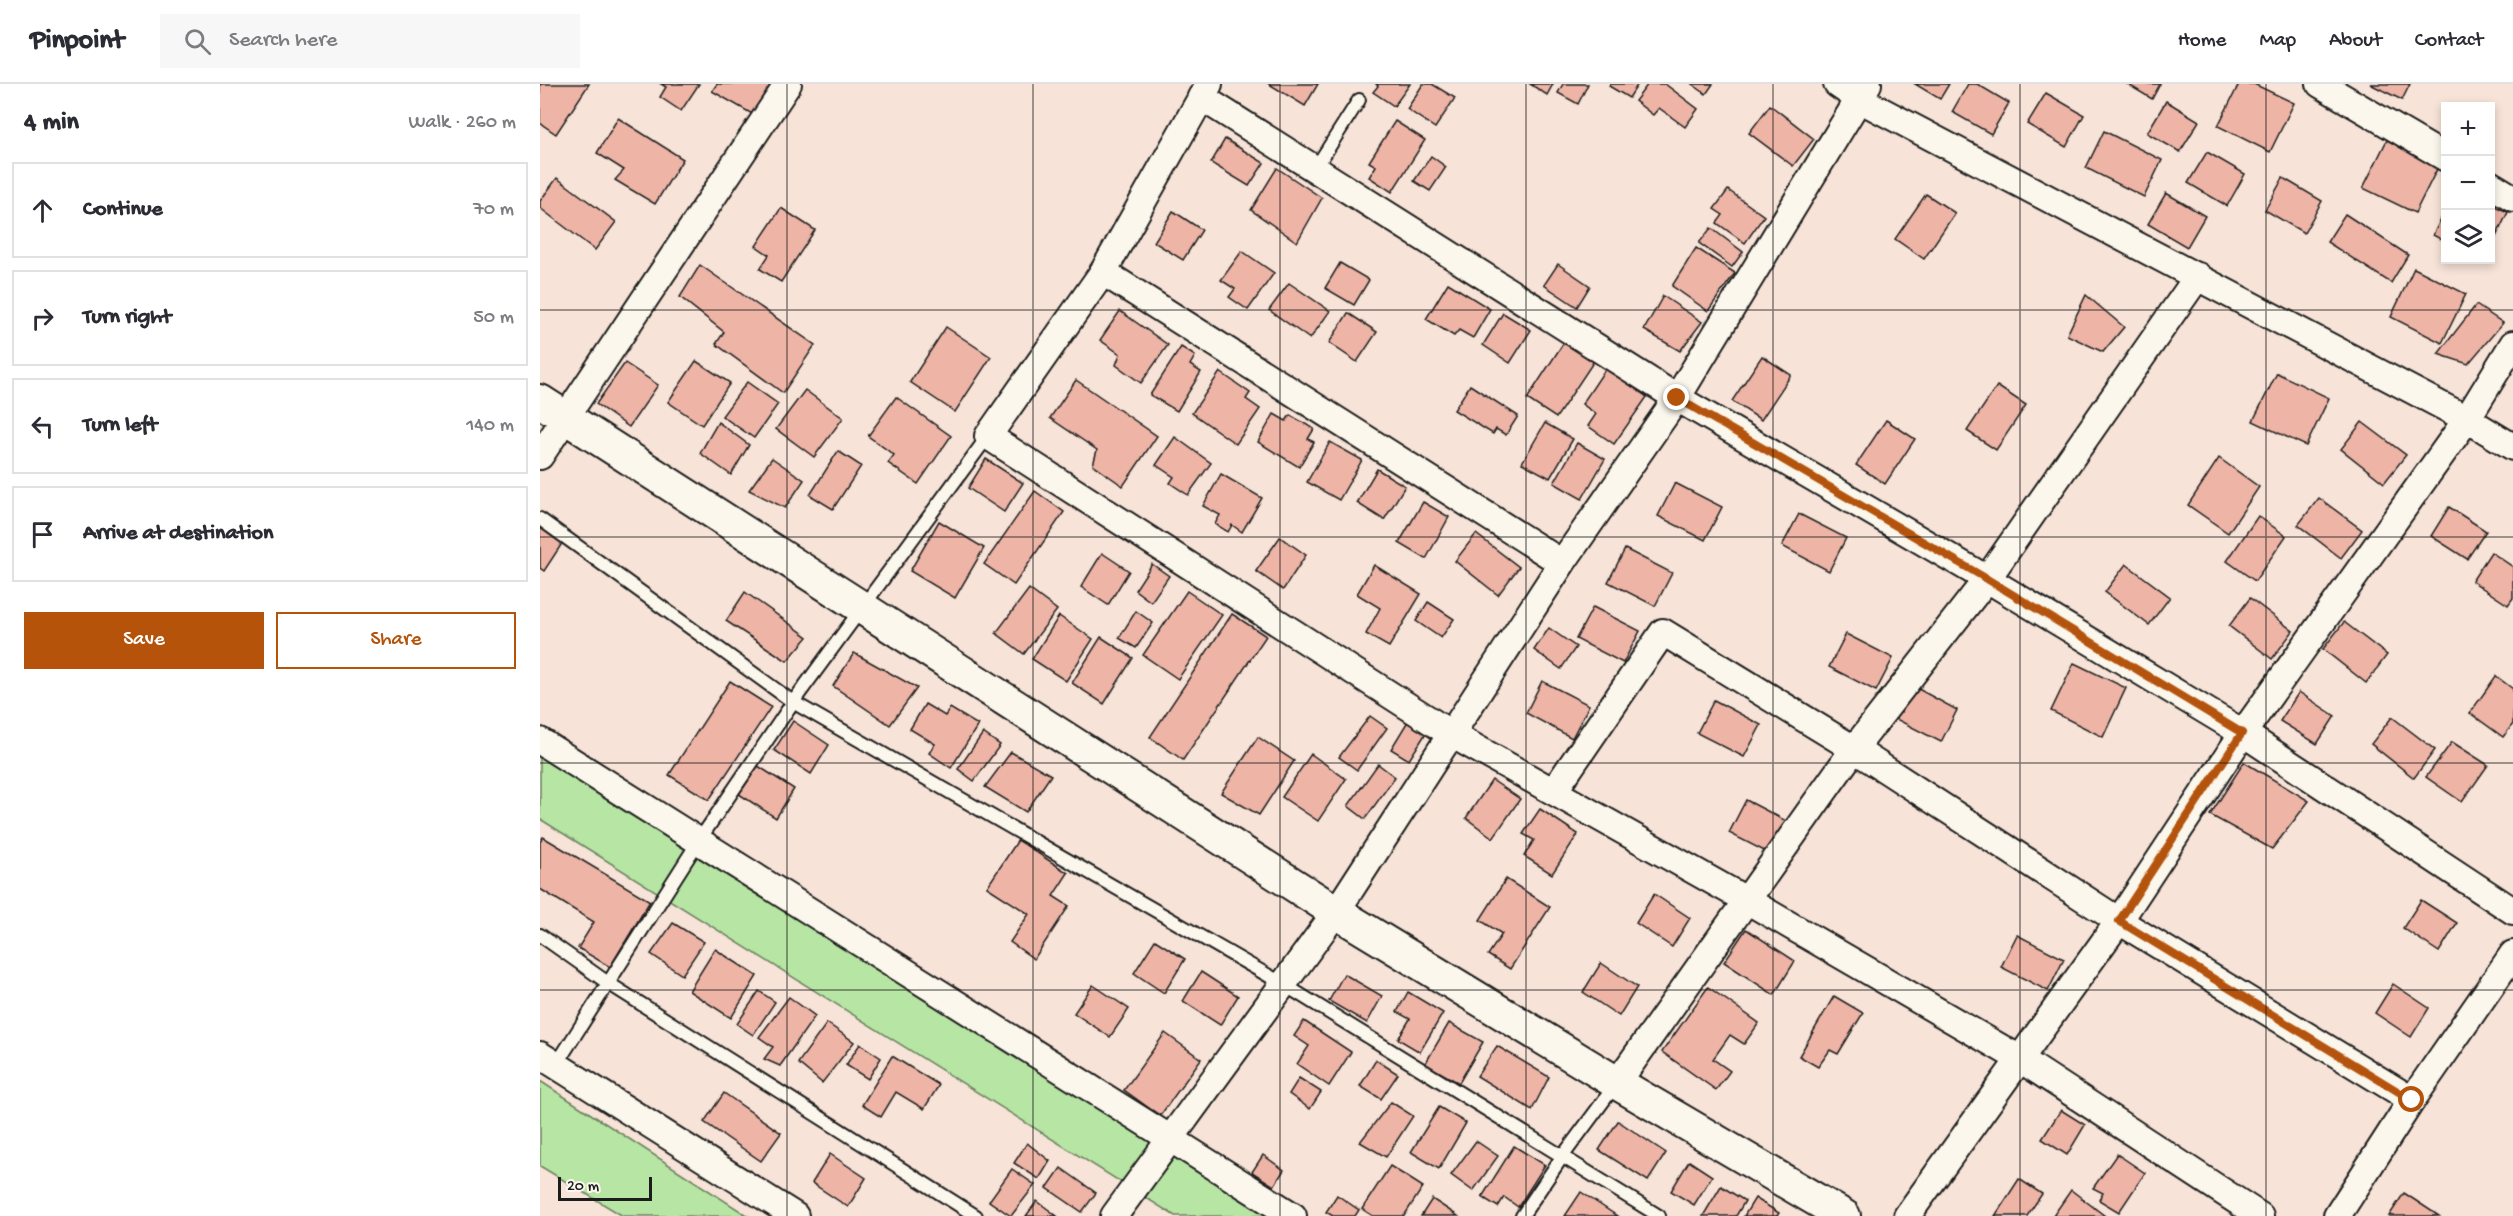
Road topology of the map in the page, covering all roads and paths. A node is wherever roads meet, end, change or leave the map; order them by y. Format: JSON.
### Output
{"nodes":[{"id":1,"x":788,"y":84,"type":"edge"},
{"id":2,"x":1837,"y":84,"type":"edge"},
{"id":3,"x":2320,"y":84,"type":"edge"},
{"id":4,"x":1205,"y":90,"type":"edge"},
{"id":5,"x":1863,"y":91,"type":"edge"},
{"id":6,"x":1359,"y":100,"type":"dead end"},
{"id":7,"x":2442,"y":156,"type":"edge"},
{"id":8,"x":1315,"y":169,"type":"junction"},
{"id":9,"x":2495,"y":187,"type":"edge"},
{"id":10,"x":2513,"y":198,"type":"edge"},
{"id":11,"x":1103,"y":272,"type":"junction"},
{"id":12,"x":2198,"y":276,"type":"junction"},
{"id":13,"x":2513,"y":344,"type":"edge"},
{"id":14,"x":1677,"y":398,"type":"junction"},
{"id":15,"x":540,"y":401,"type":"edge"},
{"id":16,"x":566,"y":418,"type":"junction"},
{"id":17,"x":2467,"y":419,"type":"junction"},
{"id":18,"x":988,"y":436,"type":"junction"},
{"id":19,"x":2513,"y":447,"type":"edge"},
{"id":20,"x":540,"y":456,"type":"edge"},
{"id":21,"x":540,"y":519,"type":"edge"},
{"id":22,"x":1562,"y":563,"type":"junction"},
{"id":23,"x":1987,"y":579,"type":"junction"},
{"id":24,"x":863,"y":607,"type":"junction"},
{"id":25,"x":793,"y":702,"type":"junction"},
{"id":26,"x":2242,"y":733,"type":"junction"},
{"id":27,"x":1451,"y":734,"type":"junction"},
{"id":28,"x":540,"y":741,"type":"edge"},
{"id":29,"x":1854,"y":749,"type":"junction"},
{"id":30,"x":1554,"y":791,"type":"junction"},
{"id":31,"x":698,"y":842,"type":"junction"},
{"id":32,"x":1748,"y":902,"type":"junction"},
{"id":33,"x":2513,"y":911,"type":"edge"},
{"id":34,"x":1336,"y":912,"type":"junction"},
{"id":35,"x":2119,"y":921,"type":"junction"},
{"id":36,"x":540,"y":935,"type":"edge"},
{"id":37,"x":2513,"y":954,"type":"edge"},
{"id":38,"x":608,"y":983,"type":"junction"},
{"id":39,"x":1283,"y":984,"type":"junction"},
{"id":40,"x":2020,"y":1059,"type":"junction"},
{"id":41,"x":548,"y":1060,"type":"edge"},
{"id":42,"x":1617,"y":1083,"type":"junction"},
{"id":43,"x":2412,"y":1100,"type":"junction"},
{"id":44,"x":1171,"y":1138,"type":"junction"},
{"id":45,"x":1562,"y":1157,"type":"junction"},
{"id":46,"x":795,"y":1216,"type":"edge"},
{"id":47,"x":976,"y":1216,"type":"edge"},
{"id":48,"x":1114,"y":1216,"type":"edge"},
{"id":49,"x":1293,"y":1216,"type":"edge"},
{"id":50,"x":1522,"y":1216,"type":"edge"},
{"id":51,"x":1659,"y":1216,"type":"edge"},
{"id":52,"x":1844,"y":1216,"type":"edge"},
{"id":53,"x":1907,"y":1216,"type":"edge"},
{"id":54,"x":2260,"y":1216,"type":"edge"},
{"id":55,"x":2337,"y":1216,"type":"edge"}],
"edges":[{"from":1,"to":16,"type":"street"},
{"from":2,"to":5,"type":"street"},
{"from":3,"to":7,"type":"street"},
{"from":4,"to":8,"type":"street"},
{"from":4,"to":11,"type":"street"},
{"from":5,"to":12,"type":"street"},
{"from":5,"to":14,"type":"street"},
{"from":6,"to":8,"type":"lane"},
{"from":8,"to":14,"type":"street"},
{"from":9,"to":10,"type":"street"},
{"from":11,"to":18,"type":"street"},
{"from":11,"to":22,"type":"street"},
{"from":12,"to":17,"type":"street"},
{"from":12,"to":23,"type":"street"},
{"from":13,"to":17,"type":"street"},
{"from":14,"to":22,"type":"street"},
{"from":14,"to":23,"type":"street"},
{"from":15,"to":16,"type":"street"},
{"from":16,"to":20,"type":"street"},
{"from":16,"to":24,"type":"street"},
{"from":17,"to":19,"type":"street"},
{"from":17,"to":26,"type":"street"},
{"from":18,"to":24,"type":"lane"},
{"from":18,"to":27,"type":"street"},
{"from":21,"to":25,"type":"lane"},
{"from":22,"to":27,"type":"street"},
{"from":23,"to":26,"type":"street"},
{"from":23,"to":29,"type":"street"},
{"from":24,"to":25,"type":"lane"},
{"from":24,"to":34,"type":"street"},
{"from":25,"to":31,"type":"lane"},
{"from":25,"to":39,"type":"lane"},
{"from":26,"to":33,"type":"street"},
{"from":26,"to":35,"type":"street"},
{"from":27,"to":30,"type":"street"},
{"from":27,"to":34,"type":"street"},
{"from":28,"to":31,"type":"street"},
{"from":29,"to":30,"type":"street"},
{"from":29,"to":32,"type":"street"},
{"from":29,"to":35,"type":"street"},
{"from":30,"to":32,"type":"street"},
{"from":31,"to":38,"type":"lane"},
{"from":31,"to":44,"type":"street"},
{"from":32,"to":40,"type":"street"},
{"from":32,"to":42,"type":"street"},
{"from":34,"to":39,"type":"street"},
{"from":34,"to":42,"type":"street"},
{"from":35,"to":40,"type":"street"},
{"from":35,"to":43,"type":"street"},
{"from":36,"to":38,"type":"lane"},
{"from":37,"to":43,"type":"street"},
{"from":38,"to":41,"type":"lane"},
{"from":38,"to":47,"type":"lane"},
{"from":39,"to":44,"type":"street"},
{"from":39,"to":45,"type":"lane"},
{"from":40,"to":53,"type":"street"},
{"from":40,"to":54,"type":"street"},
{"from":41,"to":46,"type":"street"},
{"from":42,"to":45,"type":"lane"},
{"from":42,"to":52,"type":"street"},
{"from":43,"to":55,"type":"street"},
{"from":44,"to":48,"type":"street"},
{"from":44,"to":49,"type":"street"},
{"from":45,"to":50,"type":"lane"},
{"from":45,"to":51,"type":"lane"}]}
